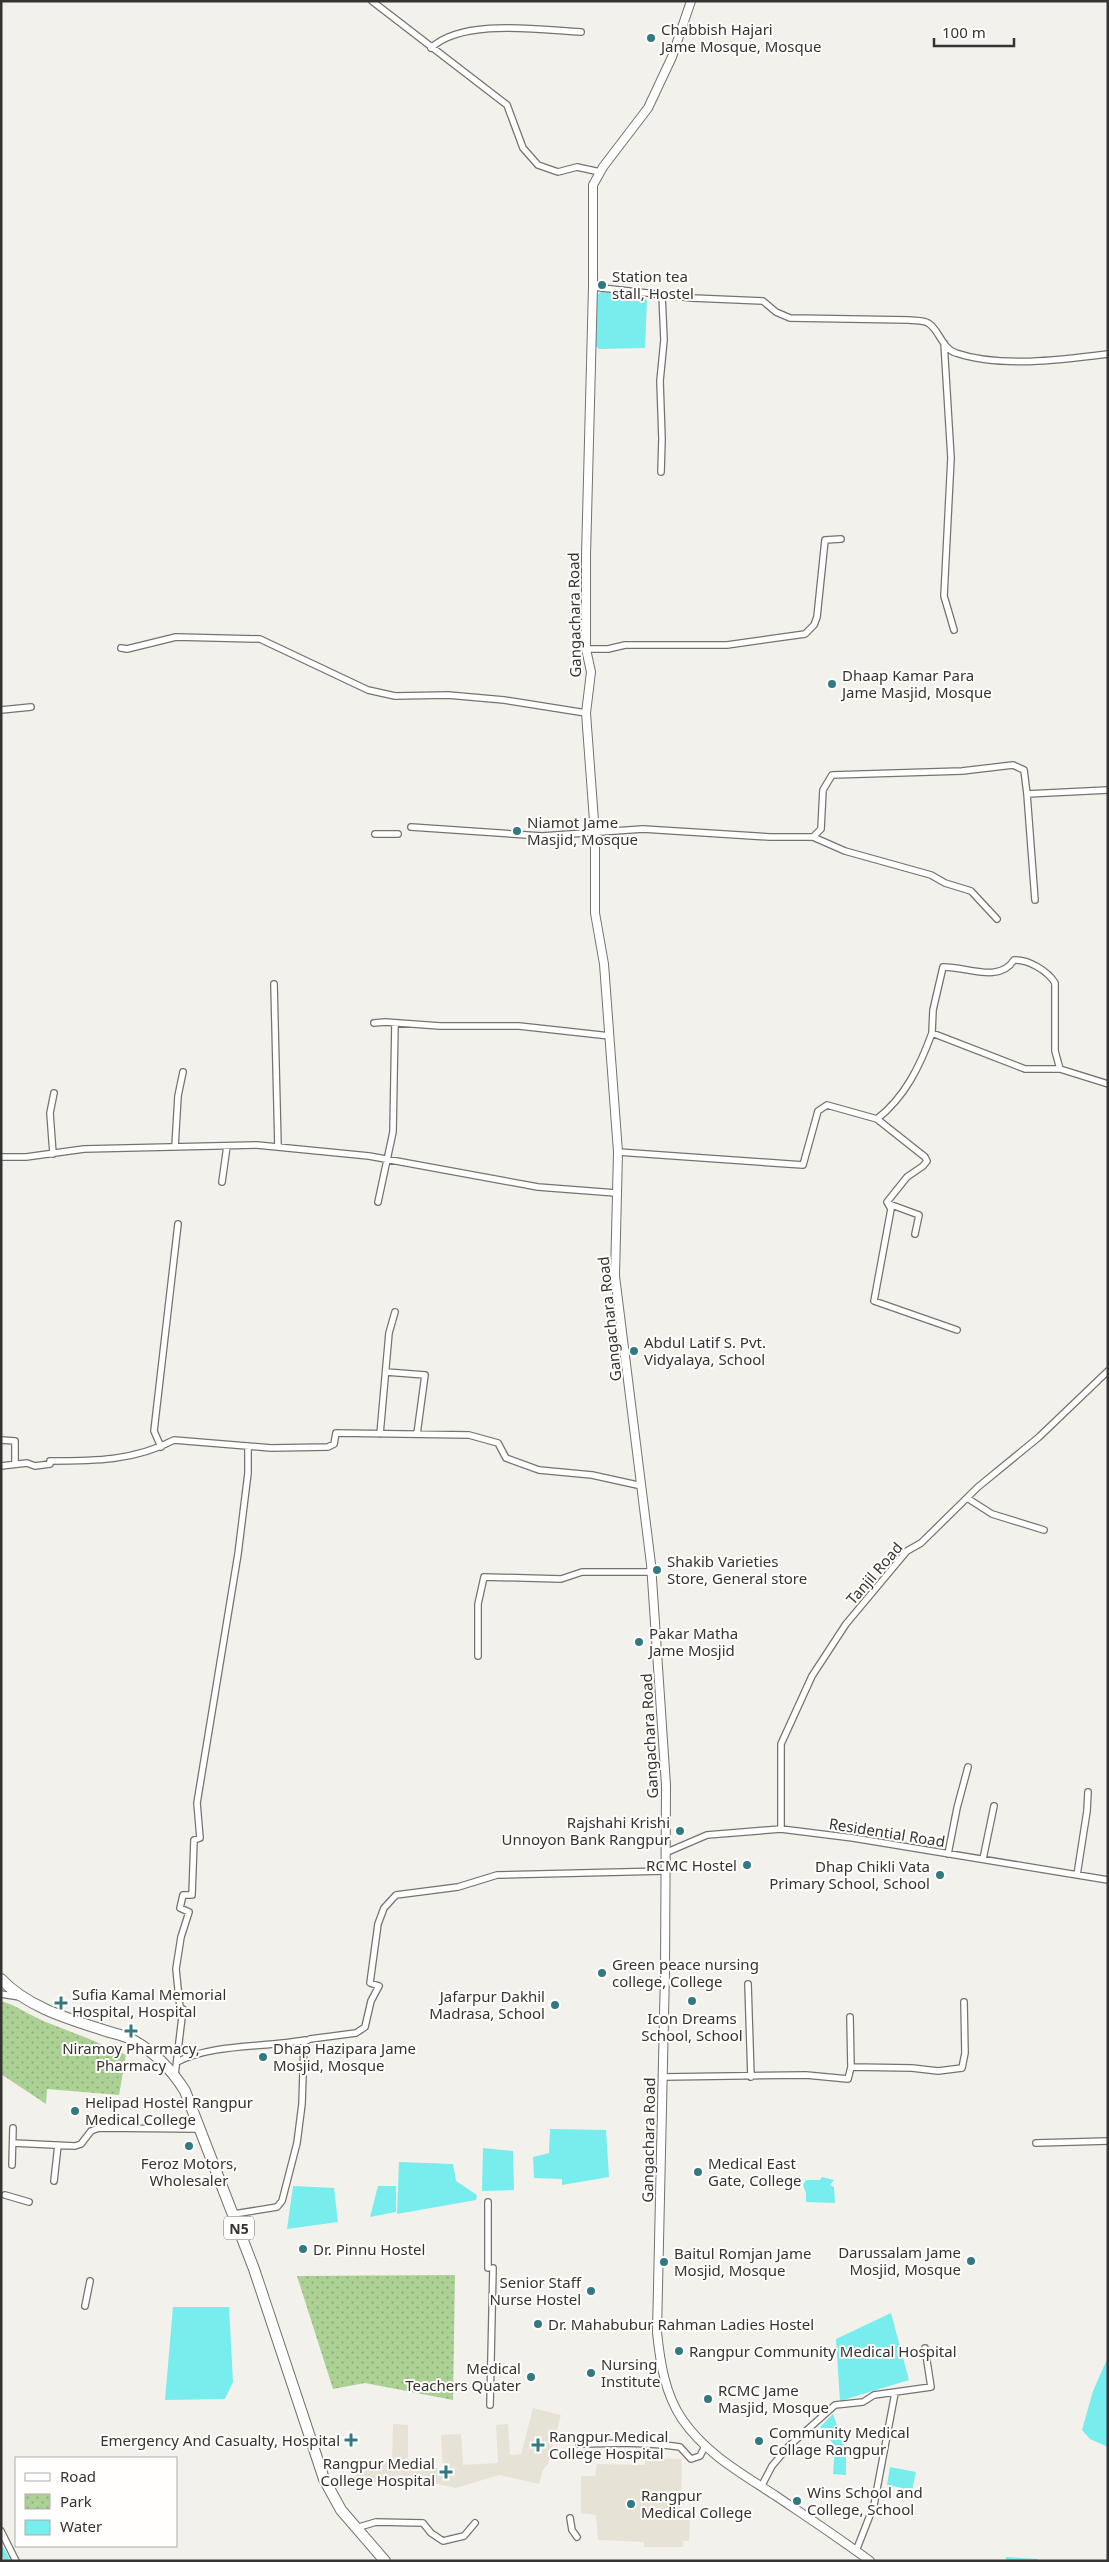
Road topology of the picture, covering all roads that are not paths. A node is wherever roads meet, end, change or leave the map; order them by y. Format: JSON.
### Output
{"nodes":[{"id":1,"x":372,"y":1,"type":"edge"},
{"id":2,"x":691,"y":1,"type":"edge"},
{"id":3,"x":581,"y":32,"type":"dead end"},
{"id":4,"x":431,"y":48,"type":"junction"},
{"id":5,"x":600,"y":172,"type":"junction"},
{"id":6,"x":593,"y":287,"type":"junction"},
{"id":7,"x":662,"y":295,"type":"junction"},
{"id":8,"x":944,"y":343,"type":"junction"},
{"id":9,"x":1108,"y":354,"type":"edge"},
{"id":10,"x":661,"y":472,"type":"dead end"},
{"id":11,"x":841,"y":539,"type":"dead end"},
{"id":12,"x":954,"y":630,"type":"dead end"},
{"id":13,"x":121,"y":648,"type":"dead end"},
{"id":14,"x":586,"y":649,"type":"junction"},
{"id":15,"x":31,"y":707,"type":"dead end"},
{"id":16,"x":1,"y":710,"type":"edge"},
{"id":17,"x":586,"y":713,"type":"junction"},
{"id":18,"x":1108,"y":790,"type":"edge"},
{"id":19,"x":1027,"y":794,"type":"junction"},
{"id":20,"x":411,"y":827,"type":"dead end"},
{"id":21,"x":375,"y":834,"type":"dead end"},
{"id":22,"x":398,"y":834,"type":"dead end"},
{"id":23,"x":595,"y":834,"type":"junction"},
{"id":24,"x":813,"y":837,"type":"junction"},
{"id":25,"x":1035,"y":900,"type":"dead end"},
{"id":26,"x":997,"y":919,"type":"dead end"},
{"id":27,"x":274,"y":984,"type":"dead end"},
{"id":28,"x":374,"y":1023,"type":"dead end"},
{"id":29,"x":395,"y":1023,"type":"junction"},
{"id":30,"x":932,"y":1033,"type":"junction"},
{"id":31,"x":610,"y":1036,"type":"junction"},
{"id":32,"x":1060,"y":1069,"type":"junction"},
{"id":33,"x":183,"y":1072,"type":"dead end"},
{"id":34,"x":1108,"y":1084,"type":"edge"},
{"id":35,"x":54,"y":1093,"type":"dead end"},
{"id":36,"x":877,"y":1119,"type":"junction"},
{"id":37,"x":227,"y":1146,"type":"junction"},
{"id":38,"x":278,"y":1146,"type":"junction"},
{"id":39,"x":175,"y":1147,"type":"junction"},
{"id":40,"x":618,"y":1152,"type":"junction"},
{"id":41,"x":53,"y":1154,"type":"junction"},
{"id":42,"x":1,"y":1158,"type":"edge"},
{"id":43,"x":386,"y":1160,"type":"junction"},
{"id":44,"x":222,"y":1182,"type":"dead end"},
{"id":45,"x":616,"y":1193,"type":"junction"},
{"id":46,"x":378,"y":1202,"type":"dead end"},
{"id":47,"x":887,"y":1203,"type":"junction"},
{"id":48,"x":178,"y":1224,"type":"dead end"},
{"id":49,"x":915,"y":1234,"type":"dead end"},
{"id":50,"x":395,"y":1312,"type":"dead end"},
{"id":51,"x":957,"y":1330,"type":"dead end"},
{"id":52,"x":386,"y":1372,"type":"junction"},
{"id":53,"x":1107,"y":1373,"type":"edge"},
{"id":54,"x":380,"y":1434,"type":"junction"},
{"id":55,"x":417,"y":1434,"type":"junction"},
{"id":56,"x":1,"y":1440,"type":"edge"},
{"id":57,"x":248,"y":1446,"type":"junction"},
{"id":58,"x":161,"y":1447,"type":"junction"},
{"id":59,"x":15,"y":1464,"type":"junction"},
{"id":60,"x":1,"y":1466,"type":"edge"},
{"id":61,"x":642,"y":1486,"type":"junction"},
{"id":62,"x":967,"y":1498,"type":"junction"},
{"id":63,"x":1044,"y":1530,"type":"dead end"},
{"id":64,"x":652,"y":1572,"type":"junction"},
{"id":65,"x":478,"y":1656,"type":"dead end"},
{"id":66,"x":968,"y":1766,"type":"dead end"},
{"id":67,"x":1088,"y":1792,"type":"dead end"},
{"id":68,"x":994,"y":1806,"type":"dead end"},
{"id":69,"x":782,"y":1829,"type":"junction"},
{"id":70,"x":665,"y":1853,"type":"junction"},
{"id":71,"x":948,"y":1854,"type":"junction"},
{"id":72,"x":983,"y":1860,"type":"junction"},
{"id":73,"x":665,"y":1871,"type":"junction"},
{"id":74,"x":1077,"y":1875,"type":"junction"},
{"id":75,"x":1108,"y":1880,"type":"edge"},
{"id":76,"x":1,"y":1979,"type":"edge"},
{"id":77,"x":748,"y":1984,"type":"dead end"},
{"id":78,"x":1,"y":1994,"type":"edge"},
{"id":79,"x":25,"y":1998,"type":"junction"},
{"id":80,"x":964,"y":2002,"type":"dead end"},
{"id":81,"x":850,"y":2017,"type":"dead end"},
{"id":82,"x":305,"y":2040,"type":"junction"},
{"id":83,"x":177,"y":2062,"type":"junction"},
{"id":84,"x":851,"y":2067,"type":"junction"},
{"id":85,"x":175,"y":2075,"type":"junction"},
{"id":86,"x":663,"y":2077,"type":"junction"},
{"id":87,"x":751,"y":2077,"type":"junction"},
{"id":88,"x":13,"y":2128,"type":"dead end"},
{"id":89,"x":198,"y":2129,"type":"junction"},
{"id":90,"x":1108,"y":2141,"type":"edge"},
{"id":91,"x":14,"y":2143,"type":"junction"},
{"id":92,"x":1036,"y":2143,"type":"dead end"},
{"id":93,"x":58,"y":2145,"type":"junction"},
{"id":94,"x":12,"y":2165,"type":"dead end"},
{"id":95,"x":54,"y":2181,"type":"dead end"},
{"id":96,"x":5,"y":2195,"type":"dead end"},
{"id":97,"x":29,"y":2202,"type":"dead end"},
{"id":98,"x":488,"y":2202,"type":"dead end"},
{"id":99,"x":234,"y":2214,"type":"junction"},
{"id":100,"x":90,"y":2281,"type":"dead end"},
{"id":101,"x":85,"y":2306,"type":"dead end"},
{"id":102,"x":925,"y":2348,"type":"dead end"},
{"id":103,"x":895,"y":2394,"type":"junction"},
{"id":104,"x":490,"y":2405,"type":"dead end"},
{"id":105,"x":579,"y":2444,"type":"dead end"},
{"id":106,"x":705,"y":2446,"type":"junction"},
{"id":107,"x":761,"y":2486,"type":"junction"},
{"id":108,"x":570,"y":2518,"type":"dead end"},
{"id":109,"x":475,"y":2523,"type":"dead end"},
{"id":110,"x":356,"y":2528,"type":"junction"},
{"id":111,"x":1,"y":2531,"type":"edge"},
{"id":112,"x":577,"y":2537,"type":"dead end"},
{"id":113,"x":856,"y":2551,"type":"junction"},
{"id":114,"x":16,"y":2561,"type":"edge"},
{"id":115,"x":385,"y":2561,"type":"edge"},
{"id":116,"x":870,"y":2561,"type":"edge"}],
"edges":[{"from":1,"to":4,"type":"street"},
{"from":2,"to":5,"type":"main road","name":"Gangachara Road"},
{"from":3,"to":4,"type":"street"},
{"from":4,"to":5,"type":"street"},
{"from":5,"to":6,"type":"main road","name":"Gangachara Road"},
{"from":6,"to":7,"type":"street"},
{"from":6,"to":14,"type":"main road","name":"Gangachara Road"},
{"from":7,"to":8,"type":"street"},
{"from":7,"to":10,"type":"street"},
{"from":8,"to":9,"type":"street"},
{"from":8,"to":12,"type":"street"},
{"from":11,"to":14,"type":"street"},
{"from":13,"to":17,"type":"street"},
{"from":14,"to":17,"type":"main road","name":"Gangachara Road"},
{"from":15,"to":16,"type":"street"},
{"from":17,"to":23,"type":"main road","name":"Gangachara Road"},
{"from":18,"to":19,"type":"street"},
{"from":19,"to":24,"type":"street"},
{"from":19,"to":25,"type":"street"},
{"from":20,"to":23,"type":"street"},
{"from":21,"to":22,"type":"street"},
{"from":23,"to":24,"type":"street"},
{"from":23,"to":31,"type":"main road","name":"Gangachara Road"},
{"from":24,"to":26,"type":"street"},
{"from":27,"to":38,"type":"street"},
{"from":28,"to":29,"type":"street"},
{"from":29,"to":31,"type":"street"},
{"from":29,"to":43,"type":"street"},
{"from":30,"to":32,"type":"street"},
{"from":30,"to":32,"type":"street"},
{"from":30,"to":36,"type":"street"},
{"from":31,"to":40,"type":"main road","name":"Gangachara Road"},
{"from":32,"to":34,"type":"street"},
{"from":33,"to":39,"type":"street"},
{"from":35,"to":41,"type":"street"},
{"from":36,"to":40,"type":"street"},
{"from":36,"to":47,"type":"street"},
{"from":37,"to":38,"type":"street"},
{"from":37,"to":39,"type":"street"},
{"from":37,"to":44,"type":"street"},
{"from":38,"to":43,"type":"street"},
{"from":39,"to":41,"type":"street"},
{"from":40,"to":45,"type":"main road","name":"Gangachara Road"},
{"from":41,"to":42,"type":"street"},
{"from":43,"to":45,"type":"street"},
{"from":43,"to":46,"type":"street"},
{"from":45,"to":61,"type":"main road","name":"Gangachara Road"},
{"from":47,"to":49,"type":"street"},
{"from":47,"to":51,"type":"street"},
{"from":48,"to":58,"type":"street"},
{"from":50,"to":52,"type":"street"},
{"from":52,"to":54,"type":"street"},
{"from":52,"to":55,"type":"street"},
{"from":53,"to":62,"type":"street","name":"Tanjil Road"},
{"from":54,"to":55,"type":"street"},
{"from":54,"to":57,"type":"street"},
{"from":55,"to":61,"type":"street"},
{"from":56,"to":59,"type":"street"},
{"from":57,"to":58,"type":"street"},
{"from":57,"to":83,"type":"street"},
{"from":58,"to":59,"type":"street"},
{"from":59,"to":60,"type":"street"},
{"from":61,"to":64,"type":"main road","name":"Gangachara Road"},
{"from":62,"to":63,"type":"street"},
{"from":62,"to":69,"type":"street","name":"Tanjil Road"},
{"from":64,"to":65,"type":"street"},
{"from":64,"to":70,"type":"main road","name":"Gangachara Road"},
{"from":66,"to":71,"type":"street"},
{"from":67,"to":74,"type":"street"},
{"from":68,"to":72,"type":"street"},
{"from":69,"to":70,"type":"street","name":"Residential Road"},
{"from":69,"to":71,"type":"street","name":"Residential Road"},
{"from":70,"to":73,"type":"main road","name":"Gangachara Road"},
{"from":71,"to":72,"type":"street","name":"Residential Road"},
{"from":72,"to":74,"type":"street","name":"Residential Road"},
{"from":73,"to":82,"type":"street"},
{"from":73,"to":86,"type":"main road","name":"Gangachara Road"},
{"from":74,"to":75,"type":"street","name":"Residential Road"},
{"from":76,"to":79,"type":"highway","number":"N5"},
{"from":77,"to":87,"type":"street"},
{"from":78,"to":79,"type":"street"},
{"from":79,"to":85,"type":"highway","number":"N5"},
{"from":80,"to":84,"type":"street"},
{"from":81,"to":84,"type":"street"},
{"from":82,"to":83,"type":"street"},
{"from":82,"to":99,"type":"street"},
{"from":83,"to":85,"type":"street"},
{"from":84,"to":87,"type":"street"},
{"from":85,"to":89,"type":"highway","number":"N5"},
{"from":86,"to":87,"type":"street"},
{"from":86,"to":106,"type":"main road","name":"Gangachara Road"},
{"from":88,"to":91,"type":"street"},
{"from":89,"to":93,"type":"street"},
{"from":89,"to":99,"type":"highway","number":"N5"},
{"from":90,"to":92,"type":"street"},
{"from":91,"to":93,"type":"street"},
{"from":91,"to":94,"type":"street"},
{"from":93,"to":95,"type":"street"},
{"from":96,"to":97,"type":"street"},
{"from":98,"to":104,"type":"street"},
{"from":99,"to":110,"type":"highway","number":"N5"},
{"from":100,"to":101,"type":"street"},
{"from":102,"to":103,"type":"street"},
{"from":103,"to":107,"type":"street"},
{"from":103,"to":113,"type":"street"},
{"from":105,"to":106,"type":"street"},
{"from":106,"to":107,"type":"main road","name":"Gangachara Road"},
{"from":107,"to":113,"type":"main road","name":"Gangachara Road"},
{"from":108,"to":112,"type":"street"},
{"from":109,"to":110,"type":"street"},
{"from":110,"to":115,"type":"highway","number":"N5"},
{"from":111,"to":114,"type":"street"},
{"from":113,"to":116,"type":"main road","name":"Gangachara Road"}]}
